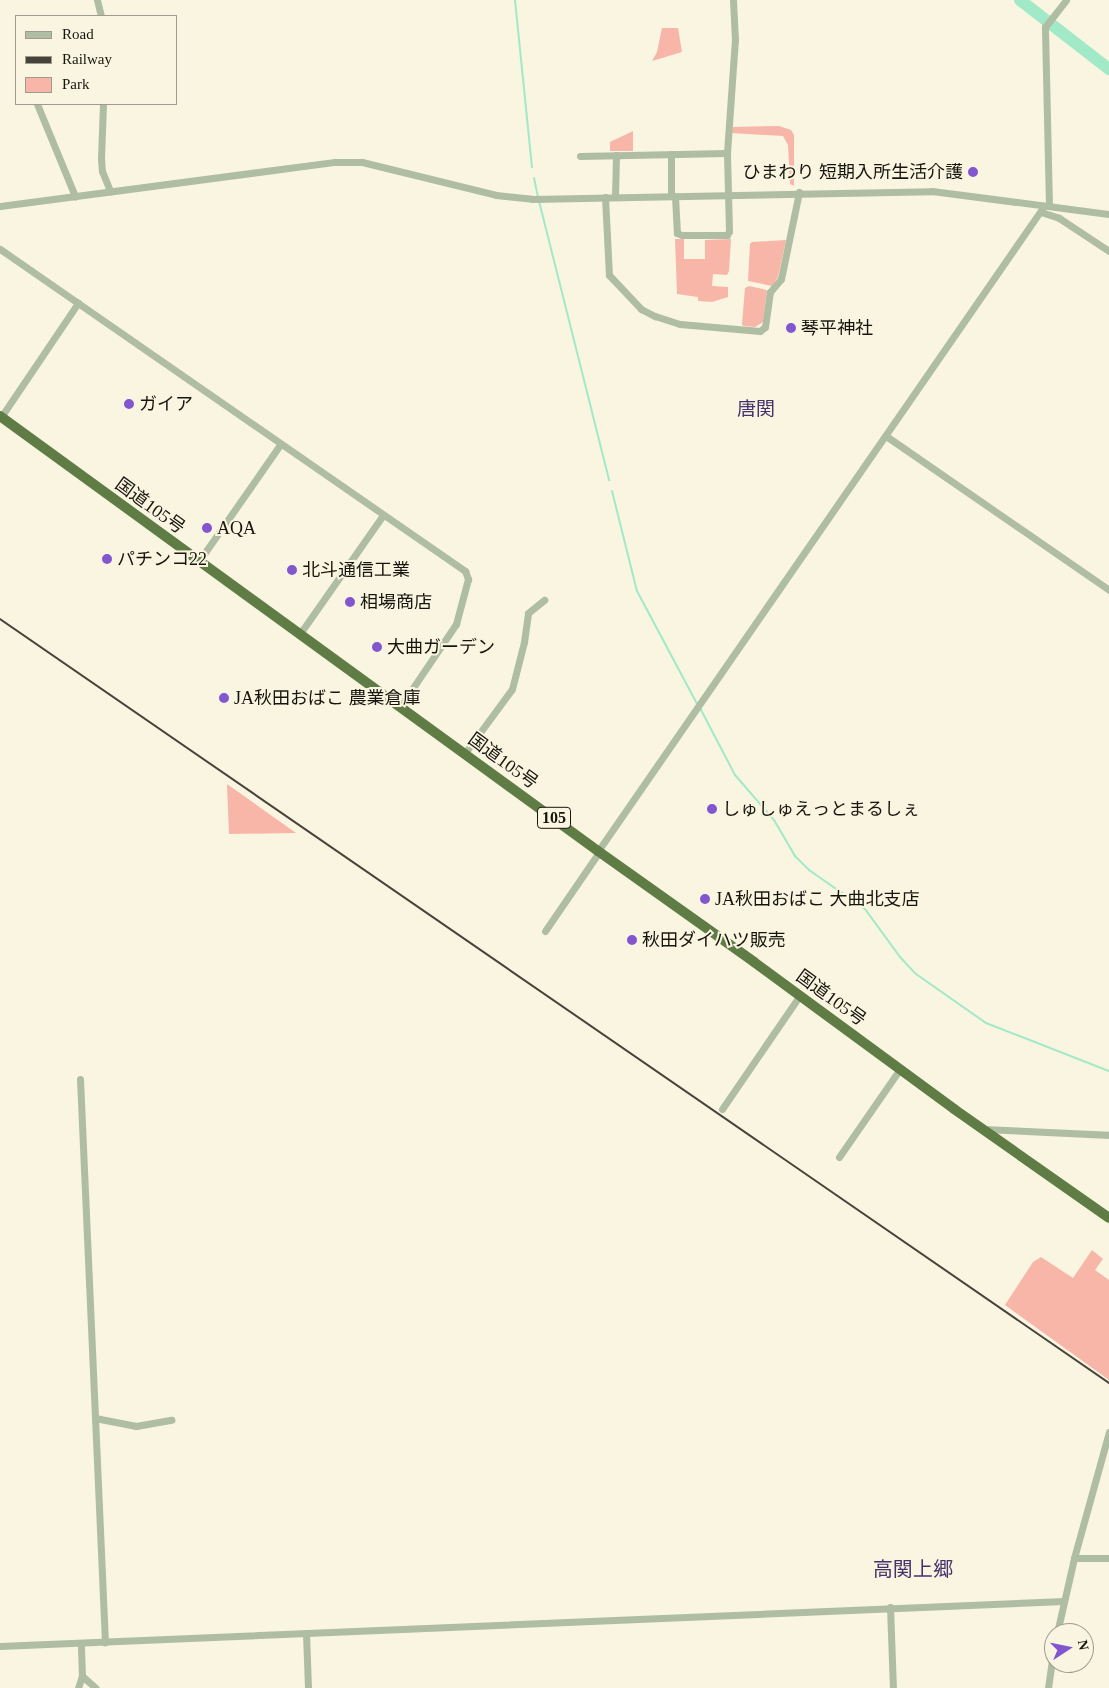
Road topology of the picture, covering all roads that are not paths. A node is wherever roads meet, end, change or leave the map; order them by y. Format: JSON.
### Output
{"nodes":[{"id":1,"x":97,"y":0,"type":"edge"},
{"id":2,"x":733,"y":0,"type":"edge"},
{"id":3,"x":1066,"y":0,"type":"edge"},
{"id":4,"x":101,"y":15,"type":"edge"},
{"id":5,"x":37,"y":105,"type":"edge"},
{"id":6,"x":103,"y":105,"type":"edge"},
{"id":7,"x":728,"y":153,"type":"junction"},
{"id":8,"x":671,"y":154,"type":"junction"},
{"id":9,"x":616,"y":155,"type":"junction"},
{"id":10,"x":580,"y":156,"type":"dead end"},
{"id":11,"x":110,"y":191,"type":"junction"},
{"id":12,"x":799,"y":192,"type":"junction"},
{"id":13,"x":728,"y":195,"type":"junction"},
{"id":14,"x":75,"y":196,"type":"junction"},
{"id":15,"x":673,"y":196,"type":"junction"},
{"id":16,"x":605,"y":197,"type":"junction"},
{"id":17,"x":616,"y":197,"type":"junction"},
{"id":18,"x":0,"y":206,"type":"edge"},
{"id":19,"x":1045,"y":208,"type":"junction"},
{"id":20,"x":1109,"y":214,"type":"edge"},
{"id":21,"x":0,"y":249,"type":"edge"},
{"id":22,"x":1109,"y":251,"type":"edge"},
{"id":23,"x":78,"y":303,"type":"junction"},
{"id":24,"x":0,"y":417,"type":"edge"},
{"id":25,"x":886,"y":436,"type":"junction"},
{"id":26,"x":280,"y":444,"type":"junction"},
{"id":27,"x":383,"y":515,"type":"junction"},
{"id":28,"x":199,"y":561,"type":"junction"},
{"id":29,"x":1109,"y":590,"type":"edge"},
{"id":30,"x":544,"y":600,"type":"dead end"},
{"id":31,"x":299,"y":635,"type":"junction"},
{"id":32,"x":400,"y":707,"type":"junction"},
{"id":33,"x":465,"y":753,"type":"junction"},
{"id":34,"x":599,"y":852,"type":"junction"},
{"id":35,"x":545,"y":930,"type":"dead end"},
{"id":36,"x":800,"y":996,"type":"junction"},
{"id":37,"x":900,"y":1069,"type":"junction"},
{"id":38,"x":80,"y":1079,"type":"dead end"},
{"id":39,"x":722,"y":1109,"type":"dead end"},
{"id":40,"x":984,"y":1129,"type":"junction"},
{"id":41,"x":1109,"y":1135,"type":"edge"},
{"id":42,"x":839,"y":1157,"type":"dead end"},
{"id":43,"x":1109,"y":1218,"type":"edge"},
{"id":44,"x":95,"y":1418,"type":"junction"},
{"id":45,"x":171,"y":1420,"type":"dead end"},
{"id":46,"x":1109,"y":1432,"type":"edge"},
{"id":47,"x":1074,"y":1558,"type":"junction"},
{"id":48,"x":1109,"y":1558,"type":"edge"},
{"id":49,"x":1064,"y":1601,"type":"junction"},
{"id":50,"x":890,"y":1607,"type":"junction"},
{"id":51,"x":1059,"y":1623,"type":"edge"},
{"id":52,"x":306,"y":1633,"type":"junction"},
{"id":53,"x":105,"y":1642,"type":"junction"},
{"id":54,"x":82,"y":1643,"type":"junction"},
{"id":55,"x":0,"y":1646,"type":"edge"},
{"id":56,"x":1050,"y":1673,"type":"edge"},
{"id":57,"x":82,"y":1676,"type":"junction"},
{"id":58,"x":78,"y":1688,"type":"edge"},
{"id":59,"x":96,"y":1688,"type":"edge"},
{"id":60,"x":308,"y":1688,"type":"edge"},
{"id":61,"x":893,"y":1688,"type":"edge"},
{"id":62,"x":1048,"y":1688,"type":"edge"}],
"edges":[{"from":1,"to":4,"type":"street"},
{"from":2,"to":7,"type":"street"},
{"from":3,"to":19,"type":"street"},
{"from":5,"to":14,"type":"street"},
{"from":6,"to":11,"type":"street"},
{"from":7,"to":8,"type":"street"},
{"from":7,"to":13,"type":"street"},
{"from":8,"to":9,"type":"street"},
{"from":8,"to":15,"type":"street"},
{"from":9,"to":10,"type":"street"},
{"from":9,"to":17,"type":"street"},
{"from":11,"to":14,"type":"street"},
{"from":11,"to":16,"type":"street"},
{"from":12,"to":13,"type":"street"},
{"from":12,"to":16,"type":"street"},
{"from":12,"to":19,"type":"street"},
{"from":13,"to":15,"type":"street"},
{"from":13,"to":15,"type":"street"},
{"from":14,"to":18,"type":"street"},
{"from":15,"to":17,"type":"street"},
{"from":16,"to":17,"type":"street"},
{"from":19,"to":20,"type":"street"},
{"from":19,"to":22,"type":"street"},
{"from":19,"to":25,"type":"street"},
{"from":21,"to":23,"type":"street"},
{"from":23,"to":24,"type":"street"},
{"from":23,"to":26,"type":"street"},
{"from":24,"to":28,"type":"highway","name":"国道105号","number":"105"},
{"from":25,"to":29,"type":"street"},
{"from":25,"to":34,"type":"street"},
{"from":26,"to":27,"type":"street"},
{"from":26,"to":28,"type":"street"},
{"from":27,"to":31,"type":"street"},
{"from":27,"to":32,"type":"street"},
{"from":28,"to":31,"type":"highway","name":"国道105号","number":"105"},
{"from":30,"to":33,"type":"street"},
{"from":31,"to":32,"type":"highway","name":"国道105号","number":"105"},
{"from":32,"to":33,"type":"highway","name":"国道105号","number":"105"},
{"from":33,"to":34,"type":"highway","name":"国道105号","number":"105"},
{"from":34,"to":35,"type":"street"},
{"from":34,"to":36,"type":"highway","name":"国道105号","number":"105"},
{"from":36,"to":37,"type":"highway","name":"国道105号","number":"105"},
{"from":36,"to":39,"type":"street"},
{"from":37,"to":40,"type":"highway","name":"国道105号","number":"105"},
{"from":37,"to":42,"type":"street"},
{"from":38,"to":44,"type":"street"},
{"from":40,"to":41,"type":"street"},
{"from":40,"to":43,"type":"highway","name":"国道105号","number":"105"},
{"from":44,"to":45,"type":"street"},
{"from":44,"to":53,"type":"street"},
{"from":46,"to":47,"type":"street"},
{"from":47,"to":48,"type":"street"},
{"from":47,"to":49,"type":"street"},
{"from":49,"to":50,"type":"street"},
{"from":49,"to":51,"type":"street"},
{"from":50,"to":52,"type":"street"},
{"from":50,"to":61,"type":"street"},
{"from":52,"to":53,"type":"street"},
{"from":52,"to":60,"type":"street"},
{"from":53,"to":54,"type":"street"},
{"from":54,"to":55,"type":"street"},
{"from":54,"to":57,"type":"street"},
{"from":56,"to":62,"type":"street"},
{"from":57,"to":58,"type":"street"},
{"from":57,"to":59,"type":"street"}]}
